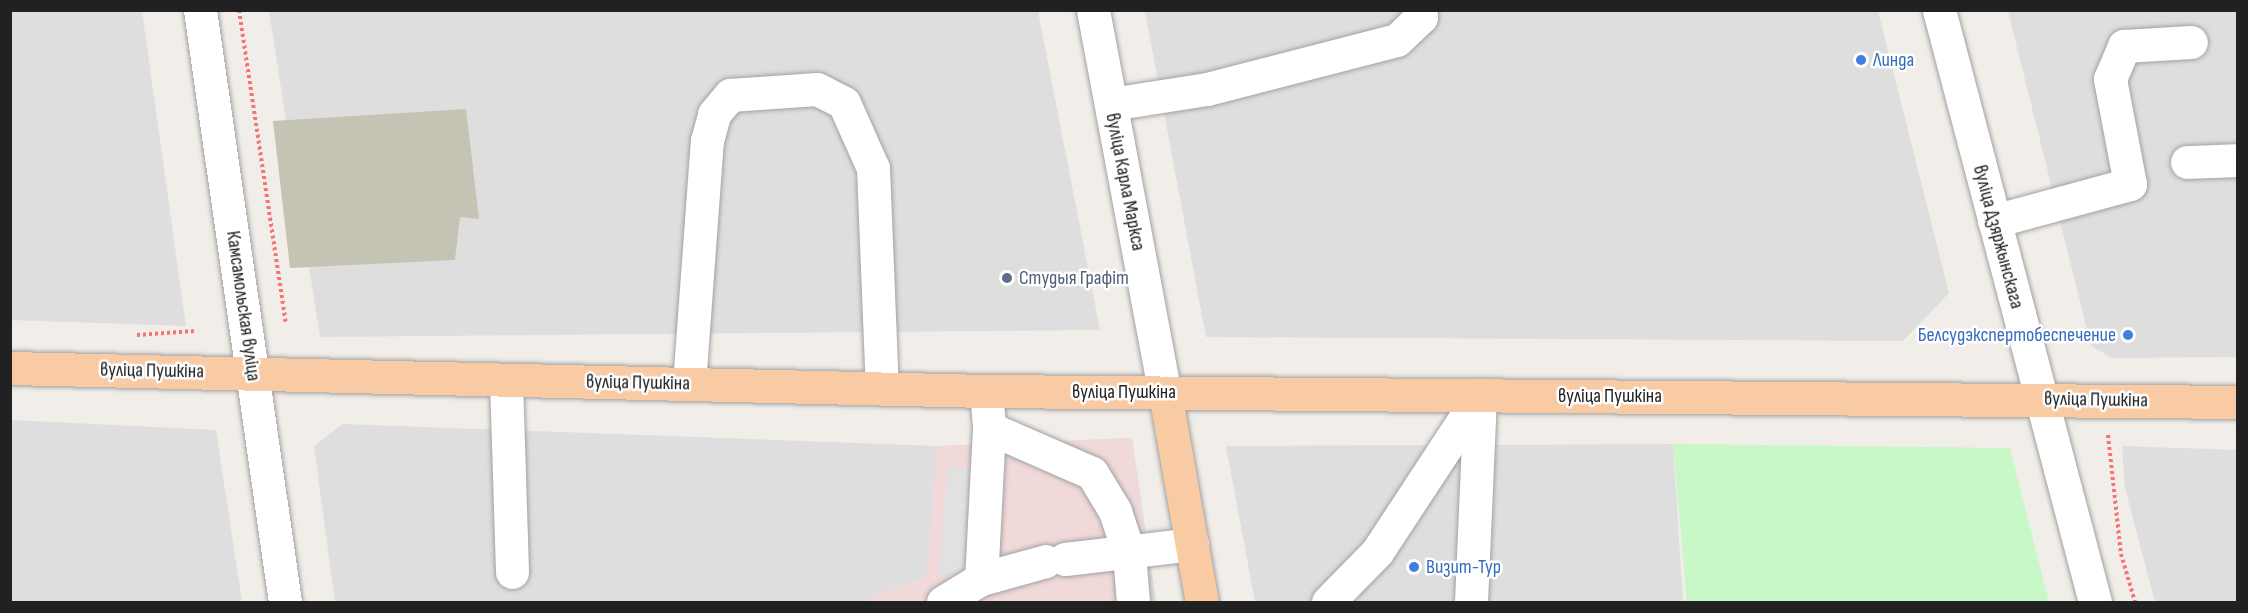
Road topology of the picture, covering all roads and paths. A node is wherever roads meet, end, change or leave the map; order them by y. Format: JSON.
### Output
{"nodes":[{"id":1,"x":200,"y":10,"type":"edge"},
{"id":2,"x":239,"y":10,"type":"edge"},
{"id":3,"x":1093,"y":10,"type":"edge"},
{"id":4,"x":1420,"y":10,"type":"edge"},
{"id":5,"x":1939,"y":10,"type":"edge"},
{"id":6,"x":2191,"y":42,"type":"dead end"},
{"id":7,"x":1111,"y":104,"type":"junction"},
{"id":8,"x":2238,"y":160,"type":"edge"},
{"id":9,"x":2187,"y":162,"type":"dead end"},
{"id":10,"x":1994,"y":220,"type":"junction"},
{"id":11,"x":286,"y":323,"type":"dead end"},
{"id":12,"x":10,"y":368,"type":"edge"},
{"id":13,"x":252,"y":374,"type":"junction"},
{"id":14,"x":506,"y":380,"type":"junction"},
{"id":15,"x":689,"y":384,"type":"junction"},
{"id":16,"x":882,"y":388,"type":"junction"},
{"id":17,"x":986,"y":391,"type":"junction"},
{"id":18,"x":1165,"y":393,"type":"junction"},
{"id":19,"x":1480,"y":395,"type":"junction"},
{"id":20,"x":2040,"y":399,"type":"junction"},
{"id":21,"x":2107,"y":400,"type":"junction"},
{"id":22,"x":2238,"y":402,"type":"edge"},
{"id":23,"x":989,"y":428,"type":"junction"},
{"id":24,"x":1192,"y":544,"type":"junction"},
{"id":25,"x":1129,"y":554,"type":"junction"},
{"id":26,"x":512,"y":572,"type":"dead end"},
{"id":27,"x":981,"y":579,"type":"junction"},
{"id":28,"x":285,"y":603,"type":"edge"},
{"id":29,"x":944,"y":603,"type":"edge"},
{"id":30,"x":1133,"y":603,"type":"edge"},
{"id":31,"x":1202,"y":603,"type":"edge"},
{"id":32,"x":1328,"y":603,"type":"edge"},
{"id":33,"x":1472,"y":603,"type":"edge"},
{"id":34,"x":2095,"y":603,"type":"edge"},
{"id":35,"x":2135,"y":603,"type":"edge"}],
"edges":[{"from":1,"to":13,"type":"street","name":"Камсамольская вуліца"},
{"from":2,"to":11,"type":"path"},
{"from":3,"to":7,"type":"street","name":"вуліца Карла Маркса"},
{"from":4,"to":7,"type":"street"},
{"from":5,"to":10,"type":"street","name":"вуліца Дзяржынскага"},
{"from":6,"to":10,"type":"street"},
{"from":7,"to":18,"type":"street","name":"вуліца Карла Маркса"},
{"from":8,"to":9,"type":"street"},
{"from":10,"to":20,"type":"street","name":"вуліца Дзяржынскага"},
{"from":12,"to":13,"type":"main road","name":"вуліца Пушкіна"},
{"from":13,"to":14,"type":"main road","name":"вуліца Пушкіна"},
{"from":13,"to":28,"type":"street","name":"Камсамольская вуліца"},
{"from":14,"to":15,"type":"main road","name":"вуліца Пушкіна"},
{"from":14,"to":26,"type":"street"},
{"from":15,"to":16,"type":"main road","name":"вуліца Пушкіна"},
{"from":15,"to":16,"type":"street"},
{"from":16,"to":17,"type":"main road","name":"вуліца Пушкіна"},
{"from":17,"to":18,"type":"main road","name":"вуліца Пушкіна"},
{"from":17,"to":23,"type":"street"},
{"from":18,"to":19,"type":"main road","name":"вуліца Пушкіна"},
{"from":18,"to":24,"type":"main road","name":"вуліца Карла Маркса"},
{"from":19,"to":20,"type":"main road","name":"вуліца Пушкіна"},
{"from":19,"to":32,"type":"street"},
{"from":19,"to":33,"type":"street"},
{"from":20,"to":21,"type":"main road","name":"вуліца Пушкіна"},
{"from":20,"to":34,"type":"street","name":"вуліца Дзяржынскага"},
{"from":21,"to":22,"type":"main road","name":"вуліца Пушкіна"},
{"from":21,"to":35,"type":"path"},
{"from":23,"to":25,"type":"street"},
{"from":23,"to":27,"type":"street"},
{"from":24,"to":25,"type":"street"},
{"from":24,"to":31,"type":"main road","name":"вуліца Карла Маркса"},
{"from":25,"to":27,"type":"street"},
{"from":25,"to":30,"type":"street"},
{"from":27,"to":29,"type":"street"}]}
